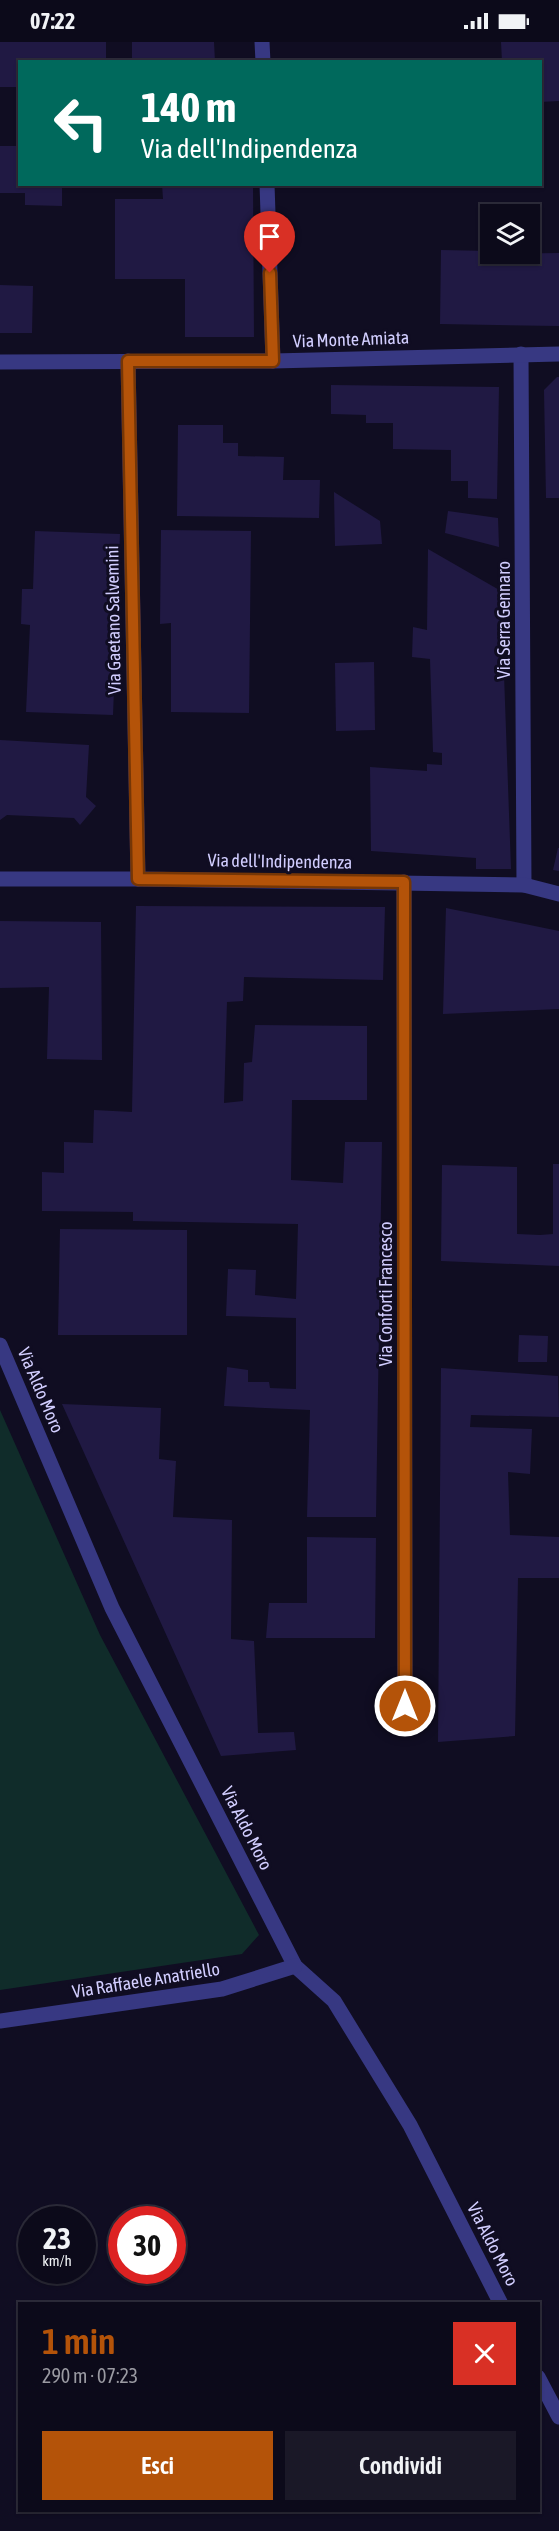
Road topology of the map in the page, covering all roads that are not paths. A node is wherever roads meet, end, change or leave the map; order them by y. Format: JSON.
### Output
{"nodes":[{"id":1,"x":262,"y":42,"type":"edge"},
{"id":2,"x":263,"y":60,"type":"edge"},
{"id":3,"x":267,"y":186,"type":"edge"},
{"id":4,"x":521,"y":354,"type":"junction"},
{"id":5,"x":559,"y":354,"type":"edge"},
{"id":6,"x":128,"y":361,"type":"junction"},
{"id":7,"x":273,"y":361,"type":"junction"},
{"id":8,"x":0,"y":362,"type":"edge"},
{"id":9,"x":0,"y":879,"type":"edge"},
{"id":10,"x":138,"y":879,"type":"junction"},
{"id":11,"x":404,"y":882,"type":"junction"},
{"id":12,"x":524,"y":885,"type":"junction"},
{"id":13,"x":559,"y":894,"type":"edge"},
{"id":14,"x":0,"y":1345,"type":"edge"},
{"id":15,"x":405,"y":1706,"type":"dead end"},
{"id":16,"x":295,"y":1966,"type":"junction"},
{"id":17,"x":0,"y":2021,"type":"edge"},
{"id":18,"x":500,"y":2302,"type":"edge"},
{"id":19,"x":540,"y":2381,"type":"edge"},
{"id":20,"x":559,"y":2417,"type":"edge"}],
"edges":[{"from":1,"to":2,"type":"street"},
{"from":3,"to":7,"type":"street"},
{"from":4,"to":5,"type":"street","name":"Via Monte Amiata"},
{"from":4,"to":7,"type":"street","name":"Via Monte Amiata"},
{"from":4,"to":12,"type":"street","name":"Via Serra Gennaro"},
{"from":6,"to":7,"type":"street","name":"Via Monte Amiata"},
{"from":6,"to":8,"type":"street","name":"Via Monte Amiata"},
{"from":6,"to":10,"type":"street","name":"Via Gaetano Salvemini"},
{"from":9,"to":10,"type":"street","name":"Via dell'Indipendenza"},
{"from":10,"to":11,"type":"street","name":"Via dell'Indipendenza"},
{"from":11,"to":12,"type":"street","name":"Via dell'Indipendenza"},
{"from":11,"to":15,"type":"street","name":"Via Conforti Francesco"},
{"from":12,"to":13,"type":"street","name":"Via dell'Indipendenza"},
{"from":14,"to":16,"type":"street","name":"Via Aldo Moro"},
{"from":16,"to":17,"type":"street","name":"Via Raffaele Anatriello"},
{"from":16,"to":18,"type":"street","name":"Via Aldo Moro"},
{"from":19,"to":20,"type":"street"}]}
